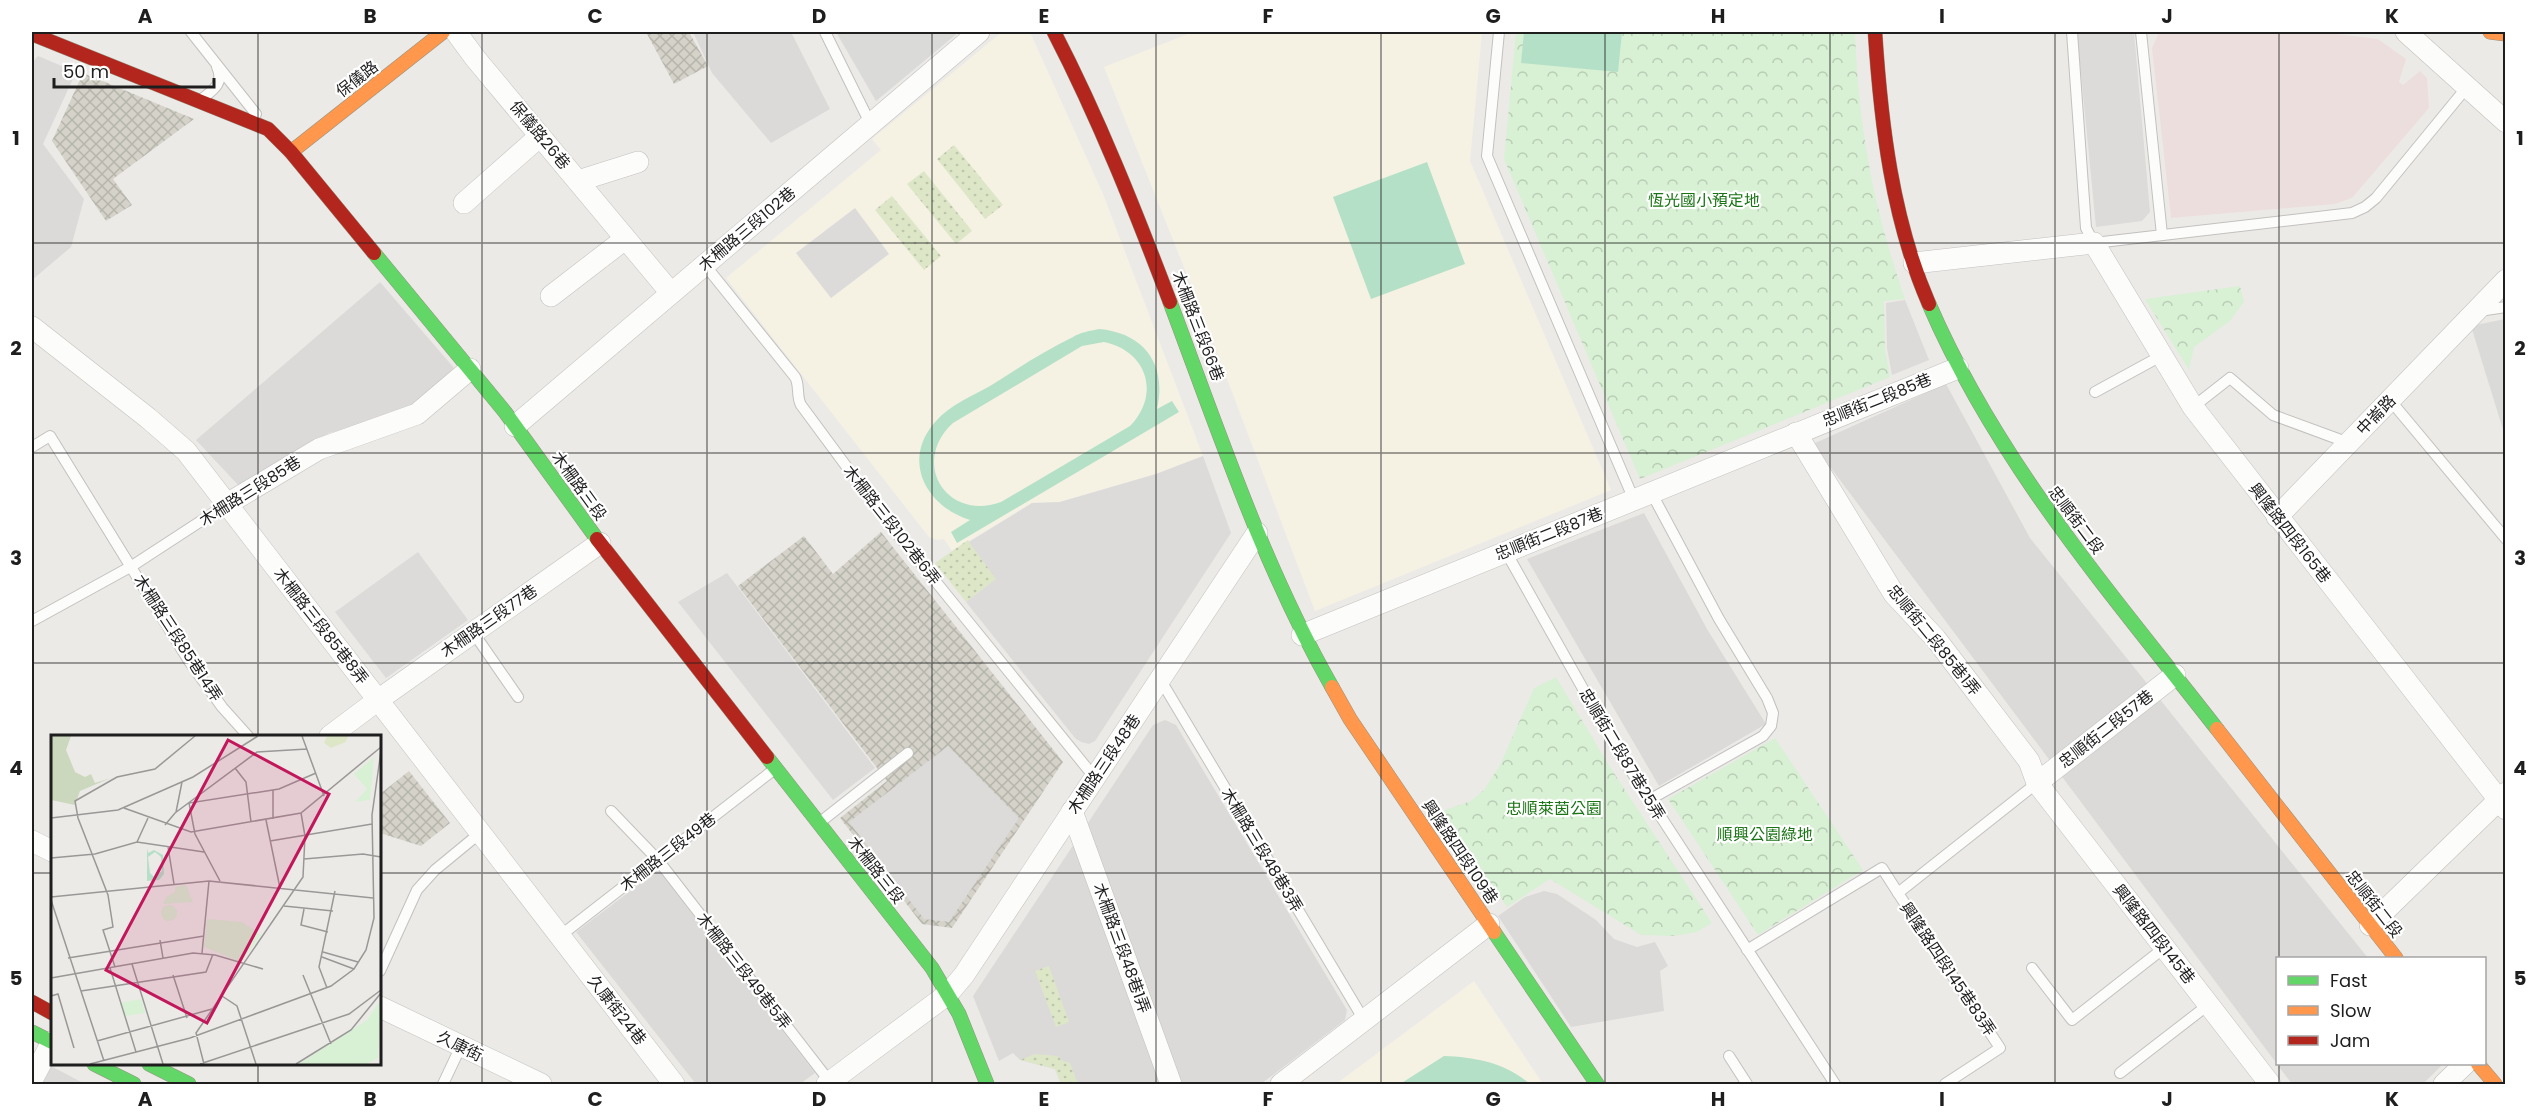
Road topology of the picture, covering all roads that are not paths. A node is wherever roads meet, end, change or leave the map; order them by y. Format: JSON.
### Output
{"nodes":[{"id":1,"x":191,"y":32,"type":"edge"},
{"id":2,"x":443,"y":32,"type":"edge"},
{"id":3,"x":456,"y":32,"type":"edge"},
{"id":4,"x":825,"y":32,"type":"edge"},
{"id":5,"x":979,"y":32,"type":"edge"},
{"id":6,"x":1054,"y":32,"type":"edge"},
{"id":7,"x":1499,"y":32,"type":"edge"},
{"id":8,"x":1875,"y":32,"type":"edge"},
{"id":9,"x":2072,"y":32,"type":"edge"},
{"id":10,"x":2141,"y":32,"type":"edge"},
{"id":11,"x":2406,"y":32,"type":"edge"},
{"id":12,"x":2490,"y":32,"type":"edge"},
{"id":13,"x":2505,"y":34,"type":"edge"},
{"id":14,"x":33,"y":38,"type":"edge"},
{"id":15,"x":215,"y":61,"type":"junction"},
{"id":16,"x":2467,"y":87,"type":"junction"},
{"id":17,"x":200,"y":100,"type":"junction"},
{"id":18,"x":2505,"y":122,"type":"edge"},
{"id":19,"x":870,"y":123,"type":"junction"},
{"id":20,"x":268,"y":129,"type":"junction"},
{"id":21,"x":540,"y":136,"type":"junction"},
{"id":22,"x":291,"y":152,"type":"junction"},
{"id":23,"x":638,"y":162,"type":"dead end"},
{"id":24,"x":578,"y":181,"type":"junction"},
{"id":25,"x":464,"y":203,"type":"dead end"},
{"id":26,"x":2162,"y":235,"type":"junction"},
{"id":27,"x":625,"y":239,"type":"junction"},
{"id":28,"x":2094,"y":243,"type":"junction"},
{"id":29,"x":1914,"y":263,"type":"junction"},
{"id":30,"x":705,"y":265,"type":"junction"},
{"id":31,"x":2505,"y":280,"type":"edge"},
{"id":32,"x":671,"y":293,"type":"junction"},
{"id":33,"x":551,"y":296,"type":"dead end"},
{"id":34,"x":2505,"y":307,"type":"edge"},
{"id":35,"x":2475,"y":312,"type":"junction"},
{"id":36,"x":32,"y":327,"type":"edge"},
{"id":37,"x":2161,"y":356,"type":"junction"},
{"id":38,"x":1958,"y":368,"type":"junction"},
{"id":39,"x":470,"y":369,"type":"junction"},
{"id":40,"x":2095,"y":392,"type":"dead end"},
{"id":41,"x":2390,"y":400,"type":"junction"},
{"id":42,"x":2193,"y":407,"type":"junction"},
{"id":43,"x":515,"y":426,"type":"junction"},
{"id":44,"x":1796,"y":433,"type":"junction"},
{"id":45,"x":2349,"y":443,"type":"junction"},
{"id":46,"x":32,"y":447,"type":"edge"},
{"id":47,"x":1642,"y":496,"type":"junction"},
{"id":48,"x":227,"y":504,"type":"junction"},
{"id":49,"x":2277,"y":517,"type":"junction"},
{"id":50,"x":1257,"y":533,"type":"junction"},
{"id":51,"x":2505,"y":539,"type":"edge"},
{"id":52,"x":600,"y":543,"type":"junction"},
{"id":53,"x":1506,"y":552,"type":"junction"},
{"id":54,"x":132,"y":566,"type":"junction"},
{"id":55,"x":32,"y":621,"type":"edge"},
{"id":56,"x":472,"y":632,"type":"junction"},
{"id":57,"x":1302,"y":635,"type":"junction"},
{"id":58,"x":2175,"y":675,"type":"junction"},
{"id":59,"x":1160,"y":679,"type":"junction"},
{"id":60,"x":518,"y":698,"type":"dead end"},
{"id":61,"x":378,"y":700,"type":"junction"},
{"id":62,"x":247,"y":735,"type":"edge"},
{"id":63,"x":331,"y":735,"type":"edge"},
{"id":64,"x":908,"y":753,"type":"dead end"},
{"id":65,"x":776,"y":768,"type":"junction"},
{"id":66,"x":1095,"y":778,"type":"junction"},
{"id":67,"x":2037,"y":783,"type":"junction"},
{"id":68,"x":1649,"y":800,"type":"junction"},
{"id":69,"x":2503,"y":801,"type":"edge"},
{"id":70,"x":611,"y":811,"type":"dead end"},
{"id":71,"x":1072,"y":812,"type":"junction"},
{"id":72,"x":819,"y":823,"type":"junction"},
{"id":73,"x":480,"y":833,"type":"junction"},
{"id":74,"x":32,"y":841,"type":"edge"},
{"id":75,"x":51,"y":850,"type":"edge"},
{"id":76,"x":658,"y":860,"type":"junction"},
{"id":77,"x":1898,"y":893,"type":"junction"},
{"id":78,"x":1489,"y":924,"type":"junction"},
{"id":79,"x":2370,"y":926,"type":"junction"},
{"id":80,"x":560,"y":936,"type":"junction"},
{"id":81,"x":2164,"y":948,"type":"junction"},
{"id":82,"x":1747,"y":950,"type":"junction"},
{"id":83,"x":2395,"y":957,"type":"edge"},
{"id":84,"x":2032,"y":968,"type":"dead end"},
{"id":85,"x":381,"y":969,"type":"edge"},
{"id":86,"x":948,"y":994,"type":"junction"},
{"id":87,"x":32,"y":1002,"type":"edge"},
{"id":88,"x":2208,"y":1005,"type":"junction"},
{"id":89,"x":381,"y":1007,"type":"edge"},
{"id":90,"x":51,"y":1012,"type":"edge"},
{"id":91,"x":1364,"y":1020,"type":"junction"},
{"id":92,"x":32,"y":1032,"type":"edge"},
{"id":93,"x":51,"y":1042,"type":"edge"},
{"id":94,"x":51,"y":1044,"type":"edge"},
{"id":95,"x":461,"y":1046,"type":"junction"},
{"id":96,"x":1729,"y":1056,"type":"dead end"},
{"id":97,"x":96,"y":1065,"type":"edge"},
{"id":98,"x":151,"y":1065,"type":"edge"},
{"id":99,"x":2463,"y":1065,"type":"edge"},
{"id":100,"x":2479,"y":1065,"type":"edge"},
{"id":101,"x":2120,"y":1073,"type":"dead end"},
{"id":102,"x":32,"y":1080,"type":"edge"},
{"id":103,"x":829,"y":1083,"type":"edge"},
{"id":104,"x":134,"y":1084,"type":"edge"},
{"id":105,"x":189,"y":1084,"type":"edge"},
{"id":106,"x":443,"y":1084,"type":"edge"},
{"id":107,"x":541,"y":1084,"type":"edge"},
{"id":108,"x":674,"y":1084,"type":"edge"},
{"id":109,"x":987,"y":1084,"type":"edge"},
{"id":110,"x":1171,"y":1084,"type":"edge"},
{"id":111,"x":1281,"y":1084,"type":"edge"},
{"id":112,"x":1597,"y":1084,"type":"edge"},
{"id":113,"x":1747,"y":1084,"type":"edge"},
{"id":114,"x":1835,"y":1084,"type":"edge"},
{"id":115,"x":1945,"y":1084,"type":"edge"},
{"id":116,"x":2270,"y":1084,"type":"edge"},
{"id":117,"x":2444,"y":1084,"type":"edge"},
{"id":118,"x":2494,"y":1084,"type":"edge"}],
"edges":[{"from":1,"to":15,"type":"lane"},
{"from":2,"to":22,"type":"street","name":"保儀路"},
{"from":3,"to":21,"type":"street","name":"保儀路26巷"},
{"from":4,"to":19,"type":"lane"},
{"from":5,"to":19,"type":"street","name":"木柵路三段102巷"},
{"from":6,"to":50,"type":"street","name":"木柵路三段66巷"},
{"from":7,"to":47,"type":"lane"},
{"from":8,"to":29,"type":"street","name":"忠順街二段"},
{"from":9,"to":28,"type":"lane"},
{"from":10,"to":26,"type":"lane"},
{"from":11,"to":16,"type":"street"},
{"from":12,"to":13,"type":"street"},
{"from":14,"to":17,"type":"street","name":"木柵路三段"},
{"from":15,"to":17,"type":"lane"},
{"from":15,"to":20,"type":"lane"},
{"from":16,"to":18,"type":"street"},
{"from":16,"to":26,"type":"lane"},
{"from":17,"to":20,"type":"street","name":"木柵路三段"},
{"from":19,"to":30,"type":"street","name":"木柵路三段102巷"},
{"from":20,"to":22,"type":"street","name":"木柵路三段"},
{"from":21,"to":24,"type":"street","name":"保儀路26巷"},
{"from":21,"to":25,"type":"street"},
{"from":22,"to":39,"type":"street","name":"木柵路三段"},
{"from":23,"to":24,"type":"street"},
{"from":24,"to":27,"type":"street","name":"保儀路26巷"},
{"from":26,"to":28,"type":"lane"},
{"from":27,"to":32,"type":"street","name":"保儀路26巷"},
{"from":27,"to":33,"type":"street"},
{"from":28,"to":29,"type":"street"},
{"from":28,"to":37,"type":"street","name":"興隆路四段165巷"},
{"from":29,"to":38,"type":"street","name":"忠順街二段"},
{"from":30,"to":32,"type":"street","name":"木柵路三段102巷"},
{"from":30,"to":66,"type":"lane","name":"木柵路三段102巷6弄"},
{"from":31,"to":35,"type":"street","name":"中崙路"},
{"from":32,"to":43,"type":"street","name":"木柵路三段102巷"},
{"from":34,"to":35,"type":"lane"},
{"from":35,"to":41,"type":"street","name":"中崙路"},
{"from":36,"to":48,"type":"street","name":"木柵路三段85巷8弄"},
{"from":37,"to":40,"type":"lane"},
{"from":37,"to":42,"type":"street","name":"興隆路四段165巷"},
{"from":38,"to":44,"type":"street","name":"忠順街二段85巷"},
{"from":38,"to":58,"type":"street","name":"忠順街二段"},
{"from":39,"to":43,"type":"street","name":"木柵路三段"},
{"from":39,"to":48,"type":"street","name":"木柵路三段85巷"},
{"from":41,"to":45,"type":"street","name":"中崙路"},
{"from":41,"to":51,"type":"lane"},
{"from":42,"to":45,"type":"lane"},
{"from":42,"to":49,"type":"street","name":"興隆路四段165巷"},
{"from":43,"to":52,"type":"street","name":"木柵路三段"},
{"from":44,"to":47,"type":"street","name":"忠順街二段87巷"},
{"from":44,"to":67,"type":"street","name":"忠順街二段85巷1弄"},
{"from":45,"to":49,"type":"street","name":"中崙路"},
{"from":46,"to":54,"type":"lane","name":"木柵路三段85巷14弄"},
{"from":47,"to":53,"type":"street","name":"忠順街二段87巷"},
{"from":47,"to":68,"type":"lane"},
{"from":48,"to":54,"type":"lane","name":"木柵路三段85巷"},
{"from":48,"to":61,"type":"street","name":"木柵路三段85巷8弄"},
{"from":49,"to":69,"type":"street","name":"興隆路四段165巷"},
{"from":50,"to":57,"type":"street","name":"木柵路三段66巷"},
{"from":50,"to":59,"type":"street","name":"木柵路三段48巷"},
{"from":52,"to":56,"type":"street","name":"木柵路三段77巷"},
{"from":52,"to":65,"type":"street","name":"木柵路三段"},
{"from":53,"to":57,"type":"street","name":"忠順街二段87巷"},
{"from":53,"to":68,"type":"lane","name":"忠順街二段87巷25弄"},
{"from":54,"to":55,"type":"lane","name":"木柵路三段85巷"},
{"from":54,"to":62,"type":"lane","name":"木柵路三段85巷14弄"},
{"from":56,"to":60,"type":"lane"},
{"from":56,"to":61,"type":"street","name":"木柵路三段77巷"},
{"from":57,"to":78,"type":"street","name":"興隆路四段109巷"},
{"from":58,"to":67,"type":"street","name":"忠順街二段57巷"},
{"from":58,"to":79,"type":"street","name":"忠順街二段"},
{"from":59,"to":66,"type":"street","name":"木柵路三段48巷"},
{"from":59,"to":91,"type":"lane","name":"木柵路三段48巷3弄"},
{"from":61,"to":63,"type":"street","name":"木柵路三段85巷8弄"},
{"from":61,"to":73,"type":"street","name":"久康街24巷"},
{"from":64,"to":72,"type":"lane"},
{"from":65,"to":72,"type":"street","name":"木柵路三段"},
{"from":65,"to":76,"type":"lane","name":"木柵路三段49巷"},
{"from":66,"to":71,"type":"street","name":"木柵路三段48巷"},
{"from":67,"to":77,"type":"lane","name":"興隆路四段145巷83弄"},
{"from":67,"to":81,"type":"street","name":"興隆路四段145巷"},
{"from":68,"to":82,"type":"lane","name":"忠順街二段87巷25弄"},
{"from":69,"to":79,"type":"street"},
{"from":70,"to":76,"type":"lane","name":"木柵路三段49巷5弄"},
{"from":71,"to":86,"type":"street","name":"木柵路三段48巷"},
{"from":71,"to":110,"type":"street","name":"木柵路三段48巷1弄"},
{"from":72,"to":86,"type":"street","name":"木柵路三段"},
{"from":73,"to":80,"type":"street","name":"久康街24巷"},
{"from":73,"to":85,"type":"lane"},
{"from":74,"to":75,"type":"street"},
{"from":76,"to":80,"type":"lane","name":"木柵路三段49巷"},
{"from":76,"to":103,"type":"lane","name":"木柵路三段49巷5弄"},
{"from":77,"to":82,"type":"lane"},
{"from":77,"to":115,"type":"lane","name":"興隆路四段145巷83弄"},
{"from":78,"to":91,"type":"street"},
{"from":78,"to":112,"type":"street","name":"興隆路四段109巷"},
{"from":79,"to":83,"type":"street","name":"忠順街二段"},
{"from":80,"to":108,"type":"street","name":"久康街24巷"},
{"from":81,"to":84,"type":"lane"},
{"from":81,"to":88,"type":"street","name":"興隆路四段145巷"},
{"from":82,"to":114,"type":"lane","name":"忠順街二段87巷25弄"},
{"from":86,"to":103,"type":"street","name":"木柵路三段48巷"},
{"from":86,"to":109,"type":"street","name":"木柵路三段"},
{"from":87,"to":90,"type":"street"},
{"from":88,"to":101,"type":"lane"},
{"from":88,"to":116,"type":"street","name":"興隆路四段145巷"},
{"from":89,"to":95,"type":"street","name":"久康街"},
{"from":91,"to":111,"type":"street"},
{"from":92,"to":93,"type":"street"},
{"from":94,"to":102,"type":"street"},
{"from":95,"to":106,"type":"lane"},
{"from":95,"to":107,"type":"street","name":"久康街"},
{"from":96,"to":113,"type":"lane"},
{"from":97,"to":104,"type":"street"},
{"from":98,"to":105,"type":"street"},
{"from":99,"to":117,"type":"street"},
{"from":100,"to":118,"type":"street"}]}
